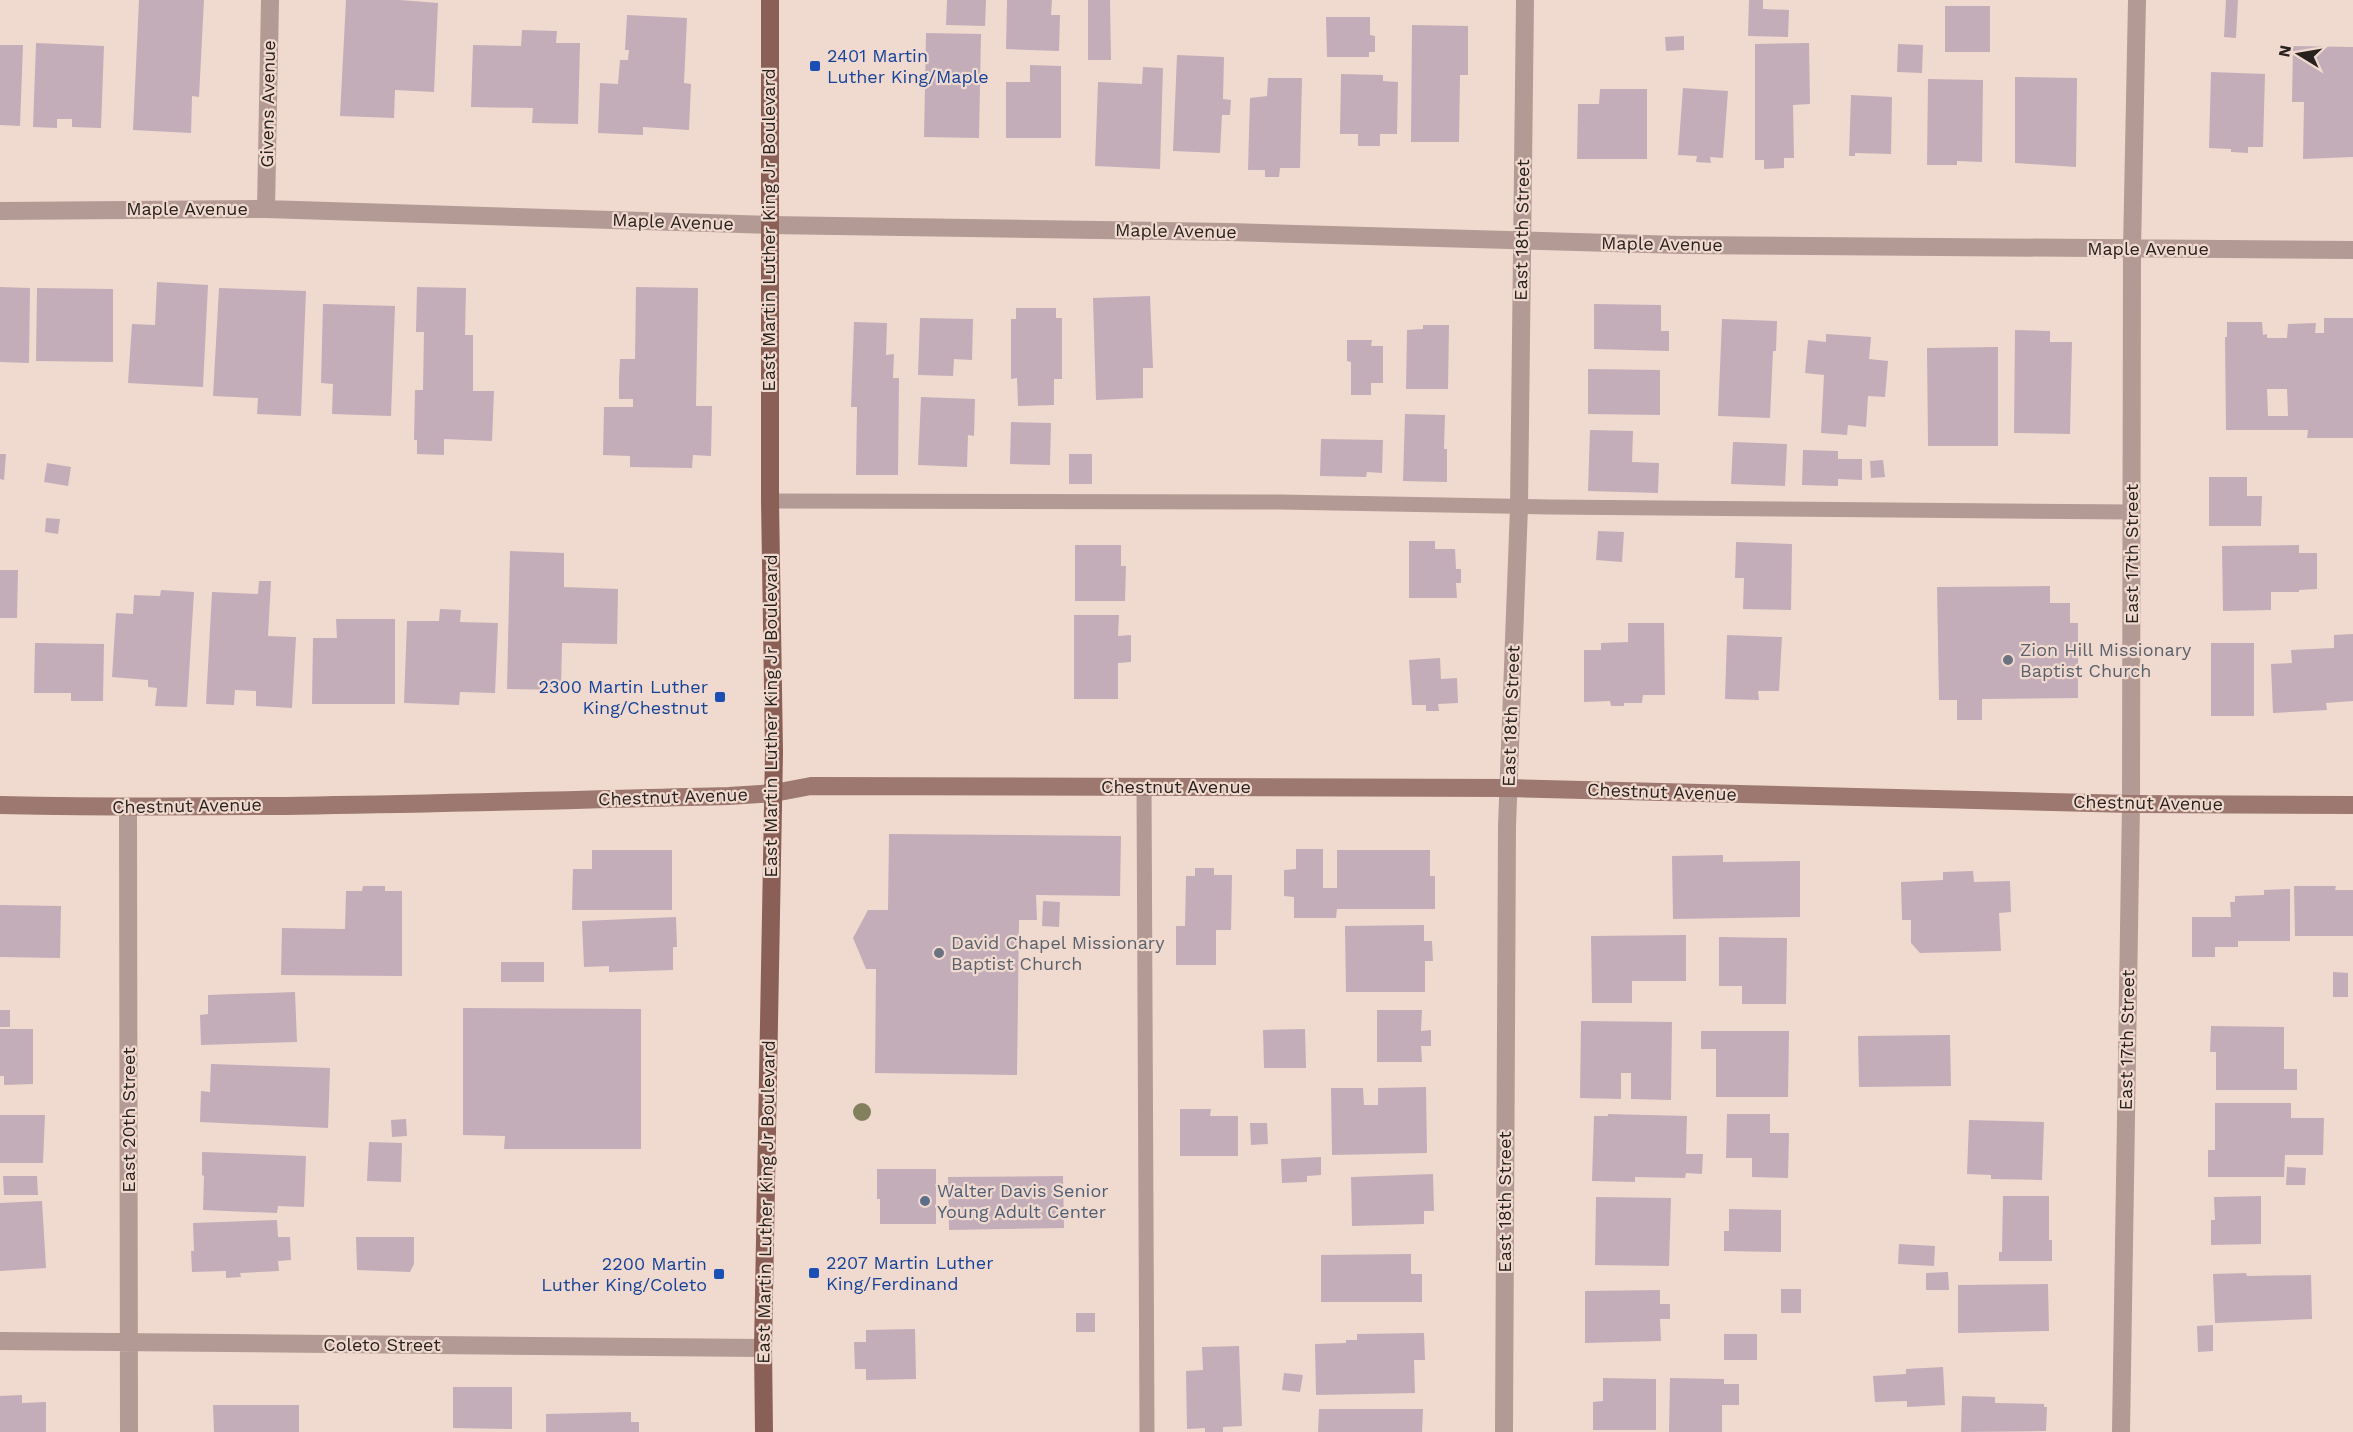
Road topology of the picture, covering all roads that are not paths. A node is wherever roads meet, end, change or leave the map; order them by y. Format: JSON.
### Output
{"nodes":[{"id":1,"x":270,"y":0,"type":"edge"},
{"id":2,"x":770,"y":0,"type":"edge"},
{"id":3,"x":1525,"y":0,"type":"edge"},
{"id":4,"x":2137,"y":0,"type":"edge"},
{"id":5,"x":266,"y":209,"type":"junction"},
{"id":6,"x":0,"y":211,"type":"edge"},
{"id":7,"x":769,"y":225,"type":"junction"},
{"id":8,"x":1522,"y":242,"type":"junction"},
{"id":9,"x":2132,"y":249,"type":"junction"},
{"id":10,"x":2353,"y":250,"type":"edge"},
{"id":11,"x":770,"y":501,"type":"junction"},
{"id":12,"x":1519,"y":507,"type":"junction"},
{"id":13,"x":2133,"y":512,"type":"junction"},
{"id":14,"x":1144,"y":787,"type":"junction"},
{"id":15,"x":1508,"y":788,"type":"junction"},
{"id":16,"x":774,"y":793,"type":"junction"},
{"id":17,"x":2131,"y":804,"type":"junction"},
{"id":18,"x":0,"y":805,"type":"edge"},
{"id":19,"x":2353,"y":805,"type":"edge"},
{"id":20,"x":128,"y":808,"type":"junction"},
{"id":21,"x":0,"y":1341,"type":"edge"},
{"id":22,"x":130,"y":1343,"type":"junction"},
{"id":23,"x":763,"y":1348,"type":"junction"},
{"id":24,"x":129,"y":1432,"type":"edge"},
{"id":25,"x":764,"y":1432,"type":"edge"},
{"id":26,"x":1147,"y":1432,"type":"edge"},
{"id":27,"x":1504,"y":1432,"type":"edge"},
{"id":28,"x":2121,"y":1432,"type":"edge"}],
"edges":[{"from":1,"to":5,"type":"street","name":"Givens Avenue"},
{"from":2,"to":7,"type":"main road","name":"East Martin Luther King Jr Boulevard"},
{"from":3,"to":8,"type":"street","name":"East 18th Street"},
{"from":4,"to":9,"type":"street","name":"East 17th Street"},
{"from":5,"to":6,"type":"street","name":"Maple Avenue"},
{"from":5,"to":7,"type":"street","name":"Maple Avenue"},
{"from":7,"to":8,"type":"street","name":"Maple Avenue"},
{"from":7,"to":11,"type":"main road","name":"East Martin Luther King Jr Boulevard"},
{"from":8,"to":9,"type":"street","name":"Maple Avenue"},
{"from":8,"to":12,"type":"street","name":"East 18th Street"},
{"from":9,"to":10,"type":"street","name":"Maple Avenue"},
{"from":9,"to":13,"type":"street","name":"East 17th Street"},
{"from":11,"to":12,"type":"lane"},
{"from":11,"to":16,"type":"main road","name":"East Martin Luther King Jr Boulevard"},
{"from":12,"to":13,"type":"lane"},
{"from":12,"to":15,"type":"street","name":"East 18th Street"},
{"from":13,"to":17,"type":"street","name":"East 17th Street"},
{"from":14,"to":15,"type":"main road","name":"Chestnut Avenue"},
{"from":14,"to":16,"type":"main road","name":"Chestnut Avenue"},
{"from":14,"to":26,"type":"lane"},
{"from":15,"to":17,"type":"main road","name":"Chestnut Avenue"},
{"from":15,"to":27,"type":"street","name":"East 18th Street"},
{"from":16,"to":20,"type":"main road","name":"Chestnut Avenue"},
{"from":16,"to":23,"type":"main road","name":"East Martin Luther King Jr Boulevard"},
{"from":17,"to":19,"type":"main road","name":"Chestnut Avenue"},
{"from":17,"to":28,"type":"street","name":"East 17th Street"},
{"from":18,"to":20,"type":"main road","name":"Chestnut Avenue"},
{"from":20,"to":22,"type":"street","name":"East 20th Street"},
{"from":21,"to":22,"type":"street","name":"Coleto Street"},
{"from":22,"to":23,"type":"street","name":"Coleto Street"},
{"from":22,"to":24,"type":"street","name":"East 20th Street"},
{"from":23,"to":25,"type":"main road","name":"East Martin Luther King Jr Boulevard"}]}
